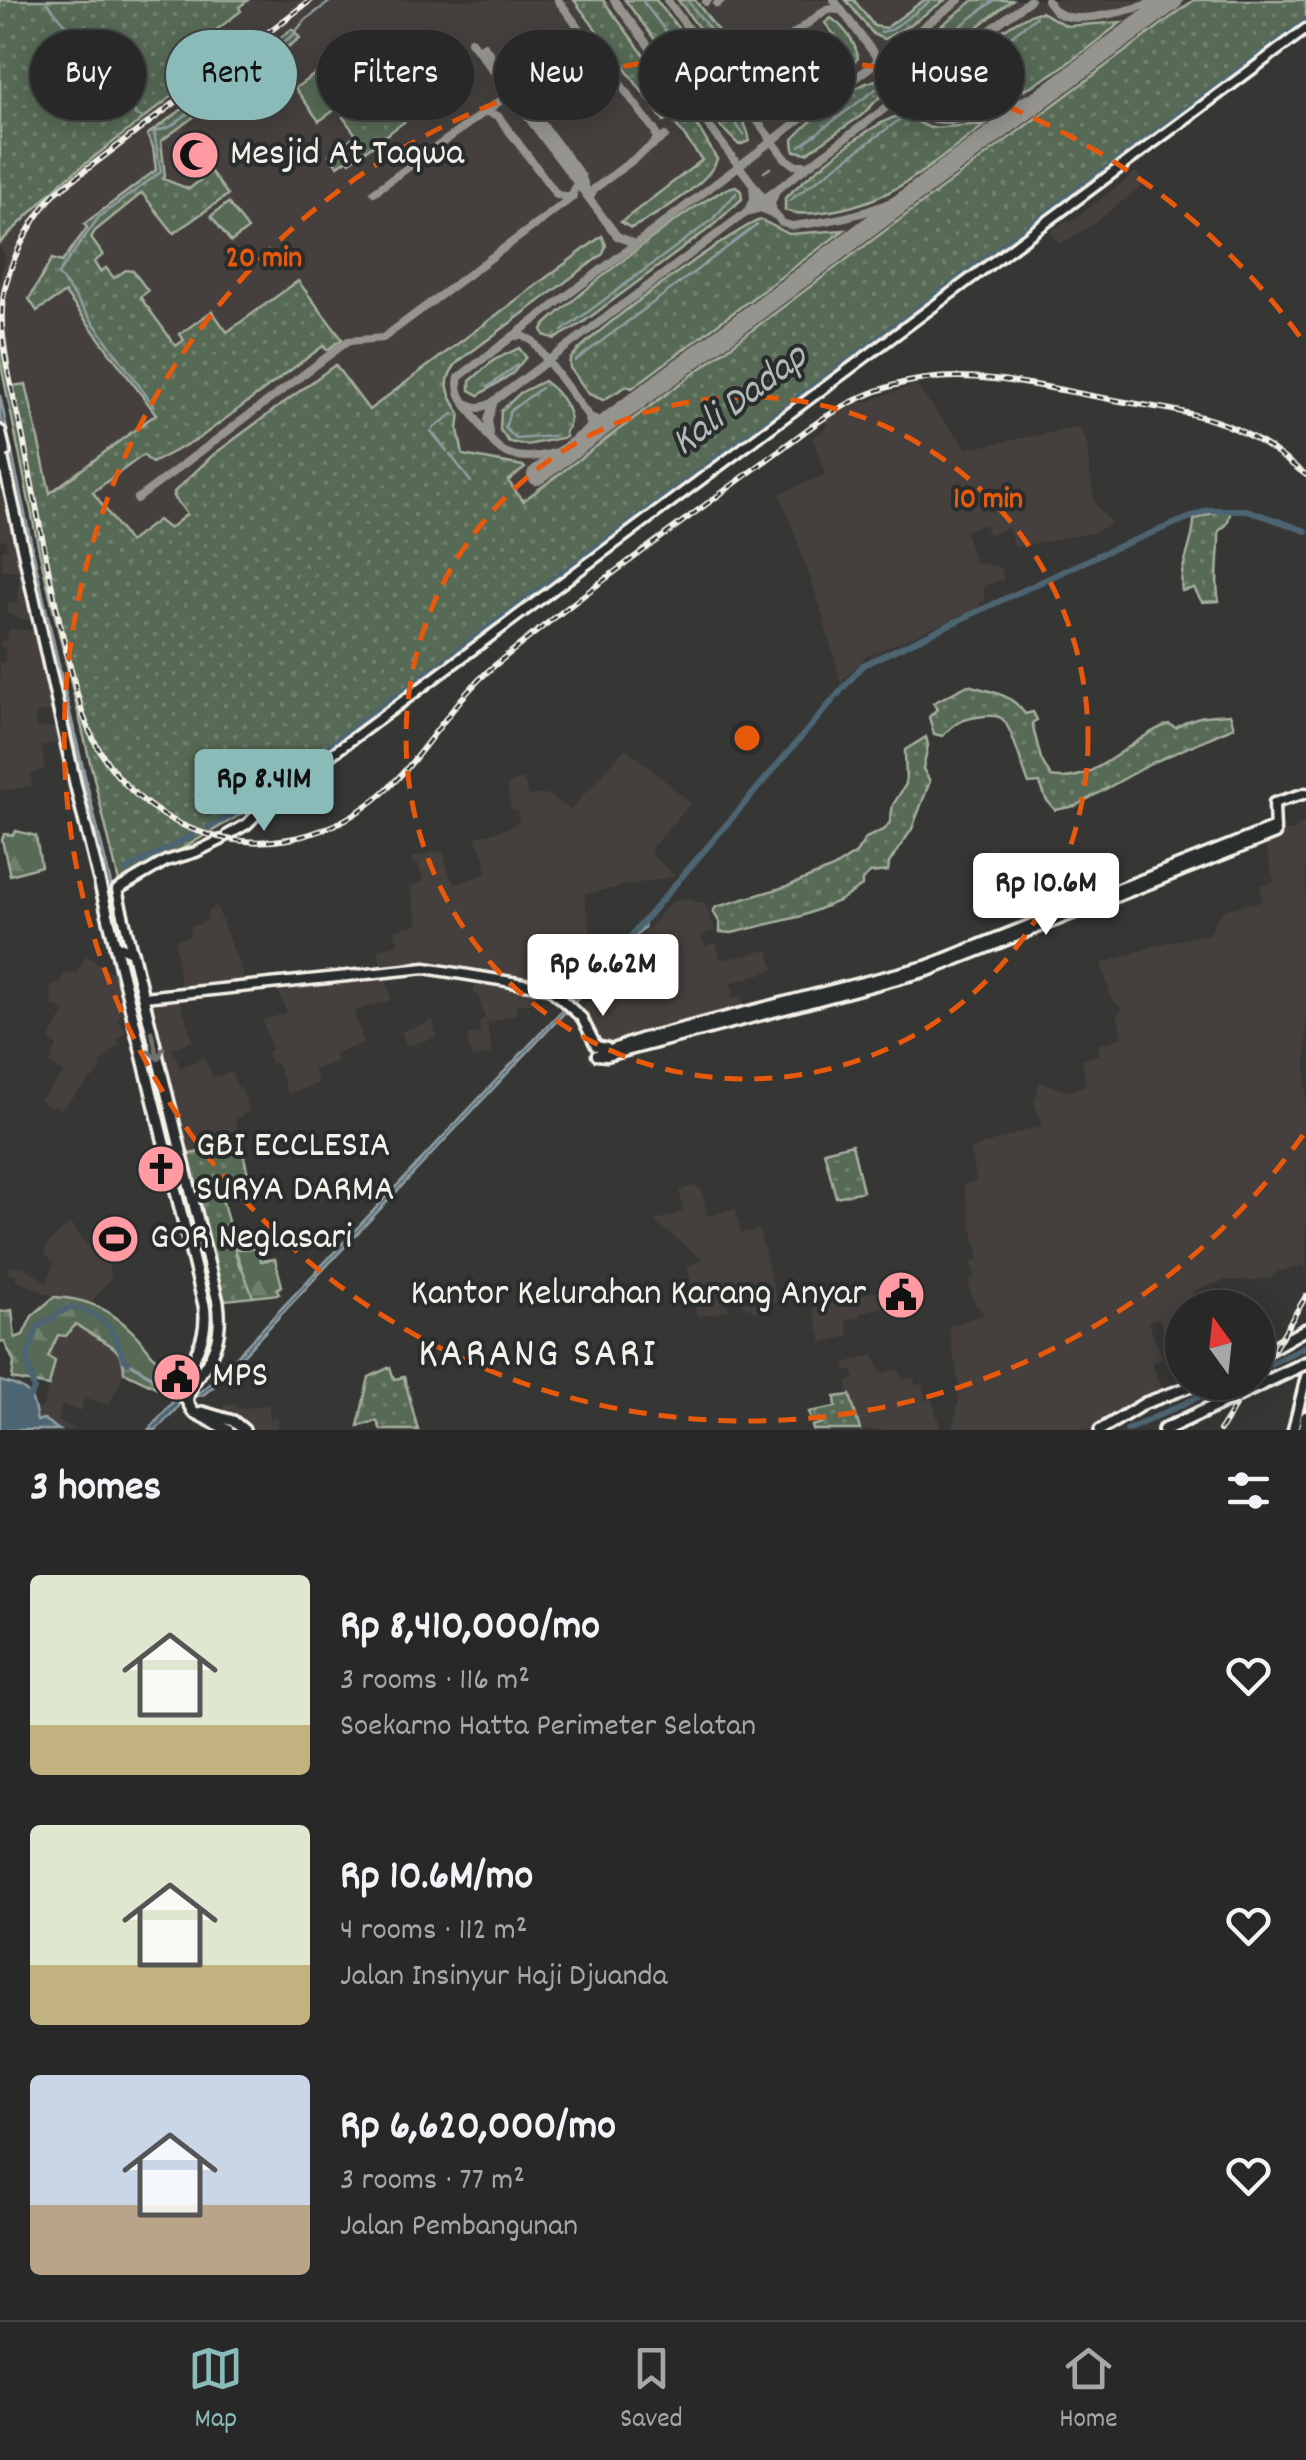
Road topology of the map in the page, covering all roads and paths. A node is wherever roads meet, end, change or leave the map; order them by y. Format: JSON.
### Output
{"nodes":[{"id":1,"x":1306,"y":29,"type":"edge"},
{"id":2,"x":0,"y":431,"type":"edge"},
{"id":3,"x":0,"y":446,"type":"edge"},
{"id":4,"x":23,"y":544,"type":"junction"},
{"id":5,"x":1306,"y":793,"type":"edge"},
{"id":6,"x":124,"y":950,"type":"junction"},
{"id":7,"x":144,"y":999,"type":"junction"},
{"id":8,"x":569,"y":1006,"type":"junction"},
{"id":9,"x":641,"y":1042,"type":"junction"},
{"id":10,"x":608,"y":1048,"type":"junction"},
{"id":11,"x":597,"y":1055,"type":"junction"},
{"id":12,"x":163,"y":1119,"type":"junction"},
{"id":13,"x":207,"y":1294,"type":"junction"},
{"id":14,"x":1306,"y":1330,"type":"edge"},
{"id":15,"x":1275,"y":1347,"type":"edge"},
{"id":16,"x":1304,"y":1368,"type":"edge"},
{"id":17,"x":1275,"y":1377,"type":"edge"},
{"id":18,"x":1165,"y":1396,"type":"edge"},
{"id":19,"x":187,"y":1397,"type":"junction"},
{"id":20,"x":1221,"y":1400,"type":"edge"},
{"id":21,"x":1305,"y":1420,"type":"edge"},
{"id":22,"x":230,"y":1427,"type":"edge"},
{"id":23,"x":244,"y":1430,"type":"edge"},
{"id":24,"x":1100,"y":1430,"type":"edge"},
{"id":25,"x":1160,"y":1430,"type":"edge"},
{"id":26,"x":1292,"y":1430,"type":"edge"},
{"id":27,"x":1303,"y":1430,"type":"edge"}],
"edges":[{"from":1,"to":6,"type":"main road"},
{"from":2,"to":4,"type":"main road"},
{"from":3,"to":4,"type":"main road"},
{"from":4,"to":6,"type":"main road"},
{"from":5,"to":9,"type":"main road"},
{"from":6,"to":7,"type":"main road"},
{"from":6,"to":12,"type":"main road"},
{"from":7,"to":8,"type":"main road"},
{"from":7,"to":12,"type":"main road","one_way":true},
{"from":8,"to":10,"type":"main road"},
{"from":8,"to":11,"type":"main road"},
{"from":9,"to":10,"type":"main road"},
{"from":9,"to":11,"type":"main road"},
{"from":10,"to":11,"type":"main road"},
{"from":12,"to":13,"type":"main road"},
{"from":12,"to":13,"type":"main road"},
{"from":13,"to":19,"type":"main road"},
{"from":13,"to":19,"type":"main road"},
{"from":14,"to":15,"type":"main road"},
{"from":16,"to":17,"type":"highway"},
{"from":16,"to":25,"type":"highway"},
{"from":16,"to":26,"type":"main road"},
{"from":18,"to":24,"type":"main road"},
{"from":19,"to":22,"type":"main road"},
{"from":20,"to":25,"type":"highway"},
{"from":21,"to":27,"type":"highway"},
{"from":22,"to":23,"type":"main road"}]}
